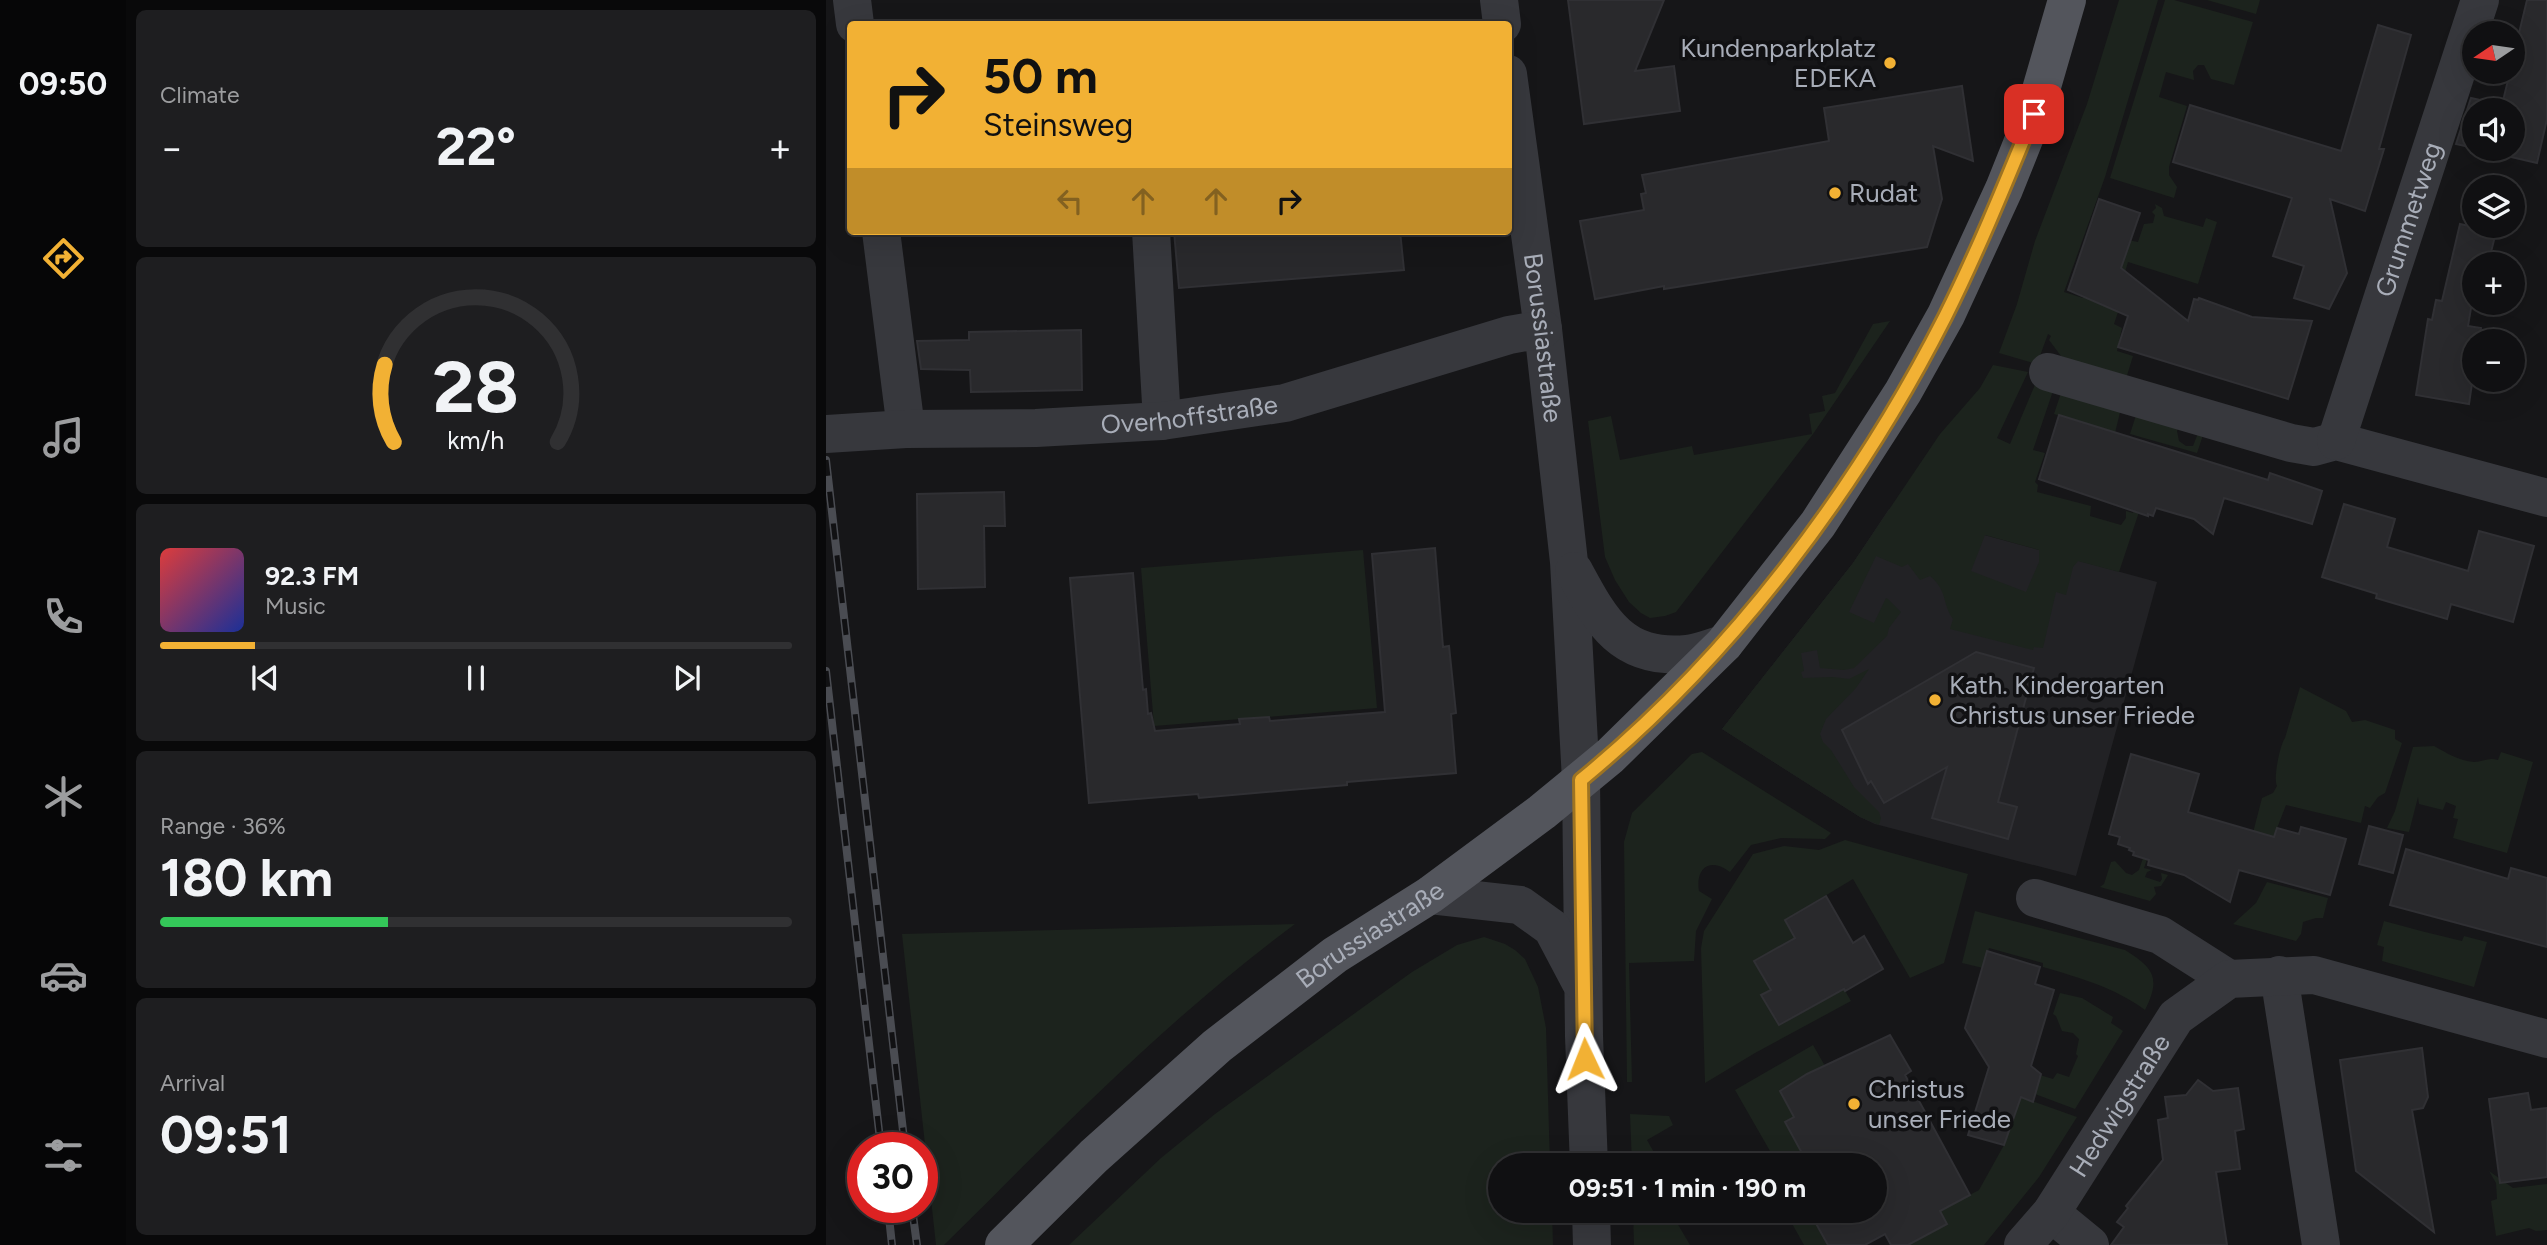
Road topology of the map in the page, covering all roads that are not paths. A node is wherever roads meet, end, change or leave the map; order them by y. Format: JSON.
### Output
{"nodes":[{"id":1,"x":852,"y":0,"type":"edge"},
{"id":2,"x":1499,"y":0,"type":"edge"},
{"id":3,"x":2067,"y":0,"type":"edge"},
{"id":4,"x":2480,"y":0,"type":"edge"},
{"id":5,"x":855,"y":21,"type":"edge"},
{"id":6,"x":1502,"y":21,"type":"edge"},
{"id":7,"x":1512,"y":103,"type":"edge"},
{"id":8,"x":882,"y":235,"type":"edge"},
{"id":9,"x":1152,"y":235,"type":"edge"},
{"id":10,"x":1543,"y":329,"type":"junction"},
{"id":11,"x":2048,"y":372,"type":"dead end"},
{"id":12,"x":1162,"y":421,"type":"junction"},
{"id":13,"x":906,"y":429,"type":"junction"},
{"id":14,"x":826,"y":434,"type":"edge"},
{"id":15,"x":2336,"y":441,"type":"junction"},
{"id":16,"x":2547,"y":498,"type":"edge"},
{"id":17,"x":1569,"y":562,"type":"junction"},
{"id":18,"x":1724,"y":644,"type":"junction"},
{"id":19,"x":1581,"y":780,"type":"junction"},
{"id":20,"x":1430,"y":895,"type":"junction"},
{"id":21,"x":2035,"y":898,"type":"dead end"},
{"id":22,"x":2279,"y":975,"type":"junction"},
{"id":23,"x":2229,"y":979,"type":"junction"},
{"id":24,"x":1583,"y":987,"type":"junction"},
{"id":25,"x":2547,"y":1039,"type":"edge"},
{"id":26,"x":1589,"y":1153,"type":"edge"},
{"id":27,"x":2051,"y":1213,"type":"junction"},
{"id":28,"x":1591,"y":1223,"type":"edge"},
{"id":29,"x":1004,"y":1245,"type":"edge"},
{"id":30,"x":1592,"y":1245,"type":"edge"},
{"id":31,"x":2024,"y":1245,"type":"edge"},
{"id":32,"x":2090,"y":1245,"type":"edge"},
{"id":33,"x":2321,"y":1245,"type":"edge"}],
"edges":[{"from":1,"to":5,"type":"street"},
{"from":2,"to":6,"type":"street"},
{"from":3,"to":18,"type":"main road"},
{"from":4,"to":15,"type":"street","name":"Grummetweg"},
{"from":7,"to":10,"type":"street","name":"Borussiastraße"},
{"from":8,"to":13,"type":"street"},
{"from":9,"to":12,"type":"street"},
{"from":10,"to":12,"type":"street","name":"Overhoffstraße"},
{"from":10,"to":17,"type":"street","name":"Borussiastraße"},
{"from":11,"to":15,"type":"street"},
{"from":12,"to":13,"type":"street","name":"Overhoffstraße"},
{"from":13,"to":14,"type":"street","name":"Overhoffstraße"},
{"from":15,"to":16,"type":"street"},
{"from":17,"to":18,"type":"street","name":"Borussiastraße"},
{"from":17,"to":19,"type":"street","name":"Borussiastraße"},
{"from":18,"to":19,"type":"main road"},
{"from":19,"to":20,"type":"main road","name":"Borussiastraße"},
{"from":19,"to":24,"type":"street"},
{"from":20,"to":24,"type":"street"},
{"from":20,"to":29,"type":"main road","name":"Borussiastraße"},
{"from":21,"to":23,"type":"street"},
{"from":22,"to":23,"type":"street"},
{"from":22,"to":25,"type":"street"},
{"from":22,"to":33,"type":"street"},
{"from":23,"to":27,"type":"street","name":"Hedwigstraße"},
{"from":24,"to":26,"type":"street"},
{"from":27,"to":31,"type":"street","name":"Hedwigstraße"},
{"from":27,"to":32,"type":"street"},
{"from":28,"to":30,"type":"street"}]}
